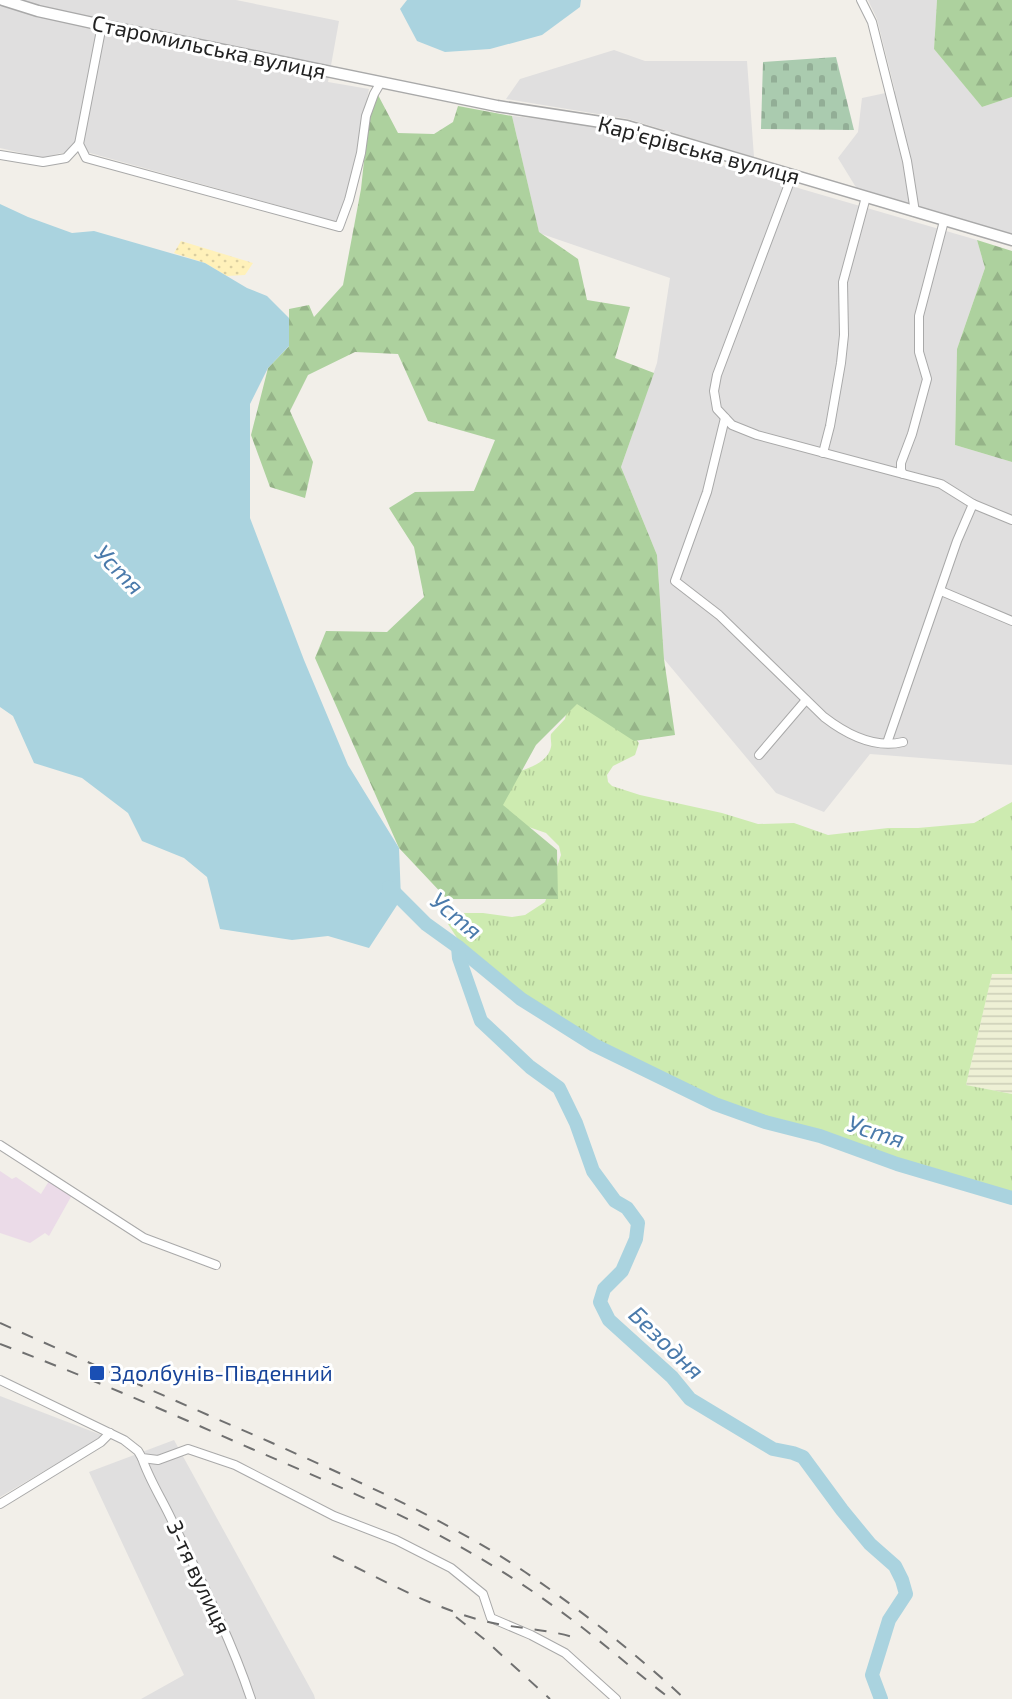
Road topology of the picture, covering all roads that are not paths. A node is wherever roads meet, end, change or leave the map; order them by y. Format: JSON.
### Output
{"nodes":[{"id":1,"x":3,"y":0,"type":"edge"},
{"id":2,"x":861,"y":0,"type":"edge"},
{"id":3,"x":102,"y":25,"type":"junction"},
{"id":4,"x":381,"y":82,"type":"junction"},
{"id":5,"x":79,"y":144,"type":"junction"},
{"id":6,"x":0,"y":155,"type":"edge"},
{"id":7,"x":792,"y":176,"type":"junction"},
{"id":8,"x":866,"y":198,"type":"junction"},
{"id":9,"x":915,"y":212,"type":"junction"},
{"id":10,"x":944,"y":221,"type":"junction"},
{"id":11,"x":1012,"y":240,"type":"edge"},
{"id":12,"x":725,"y":418,"type":"junction"},
{"id":13,"x":823,"y":453,"type":"junction"},
{"id":14,"x":903,"y":474,"type":"junction"},
{"id":15,"x":974,"y":504,"type":"junction"},
{"id":16,"x":1012,"y":520,"type":"edge"},
{"id":17,"x":941,"y":591,"type":"junction"},
{"id":18,"x":1012,"y":621,"type":"edge"},
{"id":19,"x":806,"y":700,"type":"junction"},
{"id":20,"x":903,"y":742,"type":"dead end"},
{"id":21,"x":887,"y":743,"type":"junction"},
{"id":22,"x":759,"y":755,"type":"dead end"},
{"id":23,"x":0,"y":1145,"type":"edge"},
{"id":24,"x":216,"y":1265,"type":"dead end"},
{"id":25,"x":0,"y":1380,"type":"edge"},
{"id":26,"x":110,"y":1433,"type":"junction"},
{"id":27,"x":142,"y":1458,"type":"junction"},
{"id":28,"x":0,"y":1504,"type":"edge"},
{"id":29,"x":251,"y":1699,"type":"edge"},
{"id":30,"x":616,"y":1699,"type":"edge"}],
"edges":[{"from":1,"to":3,"type":"street","name":"Старомильська вулиця"},
{"from":2,"to":9,"type":"street"},
{"from":3,"to":4,"type":"street","name":"Старомильська вулиця"},
{"from":3,"to":5,"type":"street"},
{"from":4,"to":5,"type":"street"},
{"from":4,"to":7,"type":"street","name":"Кар'єрівська вулиця"},
{"from":5,"to":6,"type":"street"},
{"from":7,"to":8,"type":"street","name":"Кар'єрівська вулиця"},
{"from":7,"to":12,"type":"street"},
{"from":8,"to":9,"type":"street","name":"Кар'єрівська вулиця"},
{"from":8,"to":13,"type":"street"},
{"from":9,"to":10,"type":"street","name":"Кар'єрівська вулиця"},
{"from":10,"to":11,"type":"street","name":"Кар'єрівська вулиця"},
{"from":10,"to":14,"type":"street"},
{"from":12,"to":13,"type":"street"},
{"from":12,"to":19,"type":"street"},
{"from":13,"to":14,"type":"street"},
{"from":14,"to":15,"type":"street"},
{"from":15,"to":16,"type":"street"},
{"from":15,"to":17,"type":"street"},
{"from":17,"to":18,"type":"street"},
{"from":17,"to":21,"type":"street"},
{"from":19,"to":21,"type":"street"},
{"from":19,"to":22,"type":"street"},
{"from":20,"to":21,"type":"street"},
{"from":23,"to":24,"type":"street"},
{"from":25,"to":26,"type":"street"},
{"from":26,"to":27,"type":"street"},
{"from":26,"to":28,"type":"street"},
{"from":27,"to":29,"type":"street","name":"3-тя вулиця"},
{"from":27,"to":30,"type":"street"}]}
